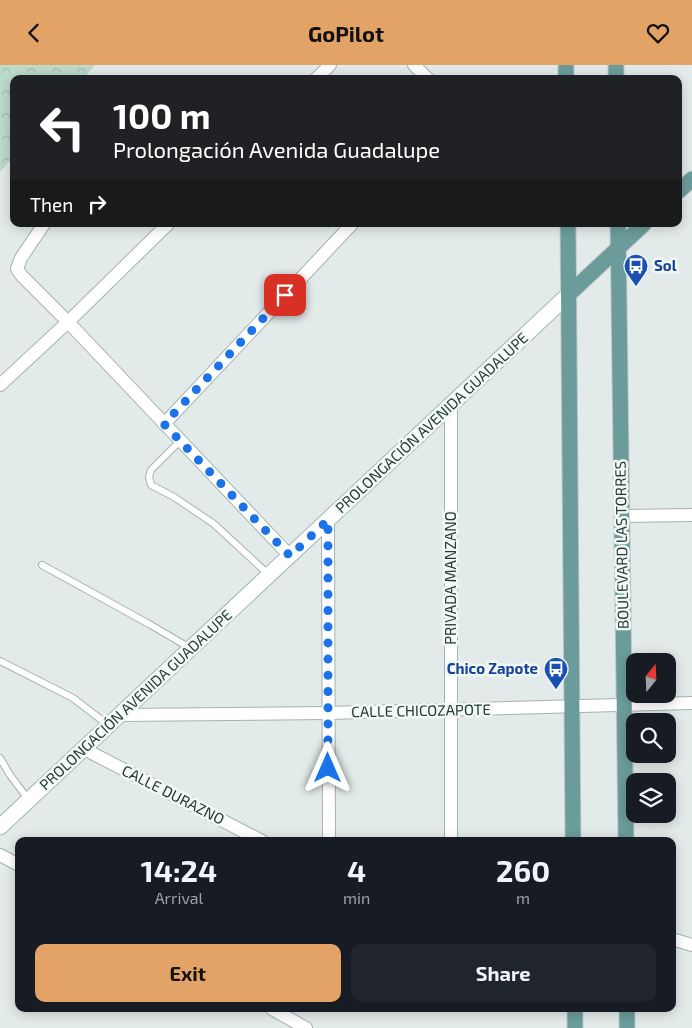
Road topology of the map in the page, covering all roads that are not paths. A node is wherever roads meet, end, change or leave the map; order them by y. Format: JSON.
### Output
{"nodes":[{"id":1,"x":330,"y":65,"type":"edge"},
{"id":2,"x":414,"y":65,"type":"edge"},
{"id":3,"x":320,"y":75,"type":"edge"},
{"id":4,"x":424,"y":75,"type":"edge"},
{"id":5,"x":692,"y":179,"type":"edge"},
{"id":6,"x":682,"y":188,"type":"edge"},
{"id":7,"x":42,"y":227,"type":"edge"},
{"id":8,"x":165,"y":227,"type":"edge"},
{"id":9,"x":349,"y":227,"type":"edge"},
{"id":10,"x":568,"y":227,"type":"edge"},
{"id":11,"x":618,"y":227,"type":"edge"},
{"id":12,"x":641,"y":227,"type":"edge"},
{"id":13,"x":618,"y":248,"type":"junction"},
{"id":14,"x":569,"y":294,"type":"junction"},
{"id":15,"x":68,"y":322,"type":"junction"},
{"id":16,"x":0,"y":385,"type":"edge"},
{"id":17,"x":451,"y":405,"type":"junction"},
{"id":18,"x":164,"y":424,"type":"junction"},
{"id":19,"x":180,"y":441,"type":"junction"},
{"id":20,"x":692,"y":515,"type":"edge"},
{"id":21,"x":622,"y":516,"type":"junction"},
{"id":22,"x":328,"y":520,"type":"junction"},
{"id":23,"x":290,"y":556,"type":"junction"},
{"id":24,"x":42,"y":565,"type":"dead end"},
{"id":25,"x":269,"y":575,"type":"junction"},
{"id":26,"x":191,"y":649,"type":"junction"},
{"id":27,"x":0,"y":661,"type":"edge"},
{"id":28,"x":692,"y":703,"type":"edge"},
{"id":29,"x":624,"y":705,"type":"junction"},
{"id":30,"x":572,"y":707,"type":"junction"},
{"id":31,"x":451,"y":710,"type":"junction"},
{"id":32,"x":328,"y":713,"type":"junction"},
{"id":33,"x":114,"y":720,"type":"junction"},
{"id":34,"x":84,"y":749,"type":"junction"},
{"id":35,"x":0,"y":758,"type":"edge"},
{"id":36,"x":29,"y":800,"type":"junction"},
{"id":37,"x":0,"y":827,"type":"edge"},
{"id":38,"x":254,"y":837,"type":"edge"},
{"id":39,"x":329,"y":837,"type":"edge"},
{"id":40,"x":451,"y":837,"type":"edge"},
{"id":41,"x":573,"y":837,"type":"edge"},
{"id":42,"x":626,"y":837,"type":"edge"},
{"id":43,"x":0,"y":855,"type":"edge"},
{"id":44,"x":15,"y":863,"type":"edge"},
{"id":45,"x":676,"y":940,"type":"edge"},
{"id":46,"x":692,"y":945,"type":"edge"},
{"id":47,"x":277,"y":1012,"type":"edge"},
{"id":48,"x":574,"y":1012,"type":"edge"},
{"id":49,"x":627,"y":1012,"type":"edge"},
{"id":50,"x":306,"y":1028,"type":"edge"},
{"id":51,"x":575,"y":1028,"type":"edge"},
{"id":52,"x":626,"y":1028,"type":"edge"}],
"edges":[{"from":1,"to":3,"type":"street"},
{"from":2,"to":4,"type":"street"},
{"from":5,"to":6,"type":"main road"},
{"from":7,"to":15,"type":"street"},
{"from":8,"to":15,"type":"street"},
{"from":9,"to":18,"type":"street"},
{"from":10,"to":14,"type":"main road"},
{"from":11,"to":13,"type":"main road","name":"BOULEVARD LAS TORRES"},
{"from":12,"to":13,"type":"main road","name":"PROLONGACIÓN AVENIDA GUADALUPE"},
{"from":13,"to":14,"type":"main road","name":"PROLONGACIÓN AVENIDA GUADALUPE"},
{"from":13,"to":21,"type":"main road","name":"BOULEVARD LAS TORRES"},
{"from":14,"to":17,"type":"main road","name":"PROLONGACIÓN AVENIDA GUADALUPE"},
{"from":14,"to":30,"type":"main road"},
{"from":15,"to":16,"type":"street"},
{"from":15,"to":18,"type":"street"},
{"from":17,"to":22,"type":"main road","name":"PROLONGACIÓN AVENIDA GUADALUPE"},
{"from":17,"to":31,"type":"street","name":"PRIVADA MANZANO"},
{"from":18,"to":19,"type":"street"},
{"from":19,"to":23,"type":"street"},
{"from":19,"to":25,"type":"lane"},
{"from":20,"to":21,"type":"street"},
{"from":21,"to":29,"type":"main road","name":"BOULEVARD LAS TORRES"},
{"from":22,"to":23,"type":"main road","name":"PROLONGACIÓN AVENIDA GUADALUPE"},
{"from":22,"to":32,"type":"street"},
{"from":23,"to":25,"type":"main road","name":"PROLONGACIÓN AVENIDA GUADALUPE"},
{"from":24,"to":26,"type":"lane"},
{"from":25,"to":26,"type":"main road","name":"PROLONGACIÓN AVENIDA GUADALUPE"},
{"from":26,"to":33,"type":"main road","name":"PROLONGACIÓN AVENIDA GUADALUPE"},
{"from":27,"to":33,"type":"lane"},
{"from":28,"to":29,"type":"street","name":"CALLE CHICOZAPOTE"},
{"from":29,"to":30,"type":"street","name":"CALLE CHICOZAPOTE"},
{"from":29,"to":42,"type":"main road","name":"BOULEVARD LAS TORRES"},
{"from":30,"to":31,"type":"street","name":"CALLE CHICOZAPOTE"},
{"from":30,"to":41,"type":"main road"},
{"from":31,"to":32,"type":"street","name":"CALLE CHICOZAPOTE"},
{"from":31,"to":40,"type":"street","name":"PRIVADA MANZANO"},
{"from":32,"to":33,"type":"street","name":"CALLE CHICOZAPOTE"},
{"from":32,"to":39,"type":"street"},
{"from":33,"to":34,"type":"main road","name":"PROLONGACIÓN AVENIDA GUADALUPE"},
{"from":34,"to":36,"type":"main road","name":"PROLONGACIÓN AVENIDA GUADALUPE"},
{"from":34,"to":38,"type":"street","name":"CALLE DURAZNO"},
{"from":35,"to":36,"type":"lane"},
{"from":36,"to":37,"type":"main road","name":"PROLONGACIÓN AVENIDA GUADALUPE"},
{"from":43,"to":44,"type":"street"},
{"from":45,"to":46,"type":"street"},
{"from":47,"to":50,"type":"street"},
{"from":48,"to":51,"type":"main road"},
{"from":49,"to":52,"type":"main road"}]}
